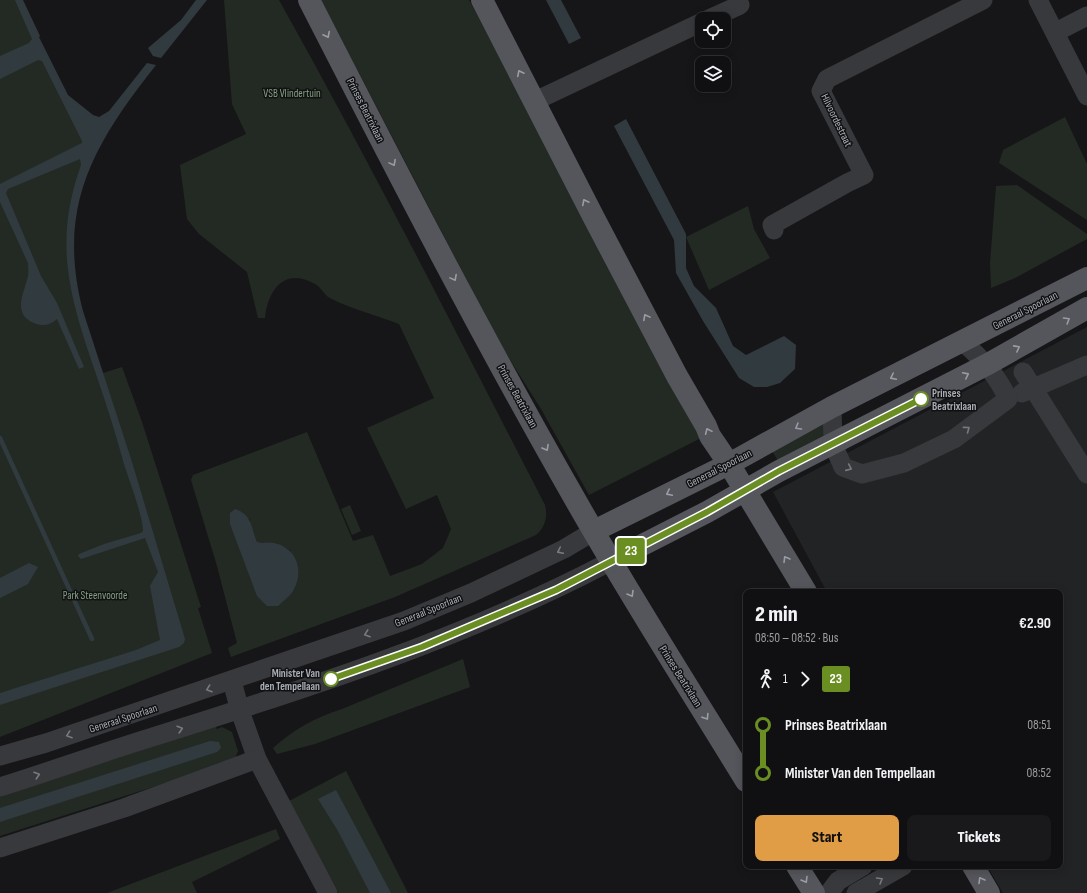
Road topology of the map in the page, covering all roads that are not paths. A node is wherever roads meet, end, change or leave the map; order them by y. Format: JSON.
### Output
{"nodes":[{"id":1,"x":310,"y":0,"type":"edge"},
{"id":2,"x":482,"y":0,"type":"edge"},
{"id":3,"x":983,"y":0,"type":"edge"},
{"id":4,"x":1038,"y":0,"type":"edge"},
{"id":5,"x":740,"y":5,"type":"dead end"},
{"id":6,"x":724,"y":12,"type":"edge"},
{"id":7,"x":1087,"y":16,"type":"edge"},
{"id":8,"x":695,"y":25,"type":"edge"},
{"id":9,"x":1056,"y":32,"type":"junction"},
{"id":10,"x":1087,"y":96,"type":"edge"},
{"id":11,"x":535,"y":101,"type":"junction"},
{"id":12,"x":774,"y":230,"type":"dead end"},
{"id":13,"x":1087,"y":278,"type":"edge"},
{"id":14,"x":1087,"y":308,"type":"edge"},
{"id":15,"x":963,"y":342,"type":"junction"},
{"id":16,"x":988,"y":364,"type":"junction"},
{"id":17,"x":1087,"y":365,"type":"edge"},
{"id":18,"x":1023,"y":372,"type":"dead end"},
{"id":19,"x":1033,"y":390,"type":"junction"},
{"id":20,"x":1008,"y":399,"type":"junction"},
{"id":21,"x":832,"y":407,"type":"junction"},
{"id":22,"x":833,"y":444,"type":"junction"},
{"id":23,"x":729,"y":464,"type":"junction"},
{"id":24,"x":1087,"y":474,"type":"edge"},
{"id":25,"x":746,"y":491,"type":"junction"},
{"id":26,"x":594,"y":531,"type":"junction"},
{"id":27,"x":611,"y":561,"type":"junction"},
{"id":28,"x":804,"y":589,"type":"edge"},
{"id":29,"x":232,"y":681,"type":"junction"},
{"id":30,"x":240,"y":711,"type":"junction"},
{"id":31,"x":0,"y":756,"type":"edge"},
{"id":32,"x":257,"y":759,"type":"junction"},
{"id":33,"x":743,"y":776,"type":"edge"},
{"id":34,"x":0,"y":787,"type":"edge"},
{"id":35,"x":0,"y":848,"type":"edge"},
{"id":36,"x":799,"y":869,"type":"edge"},
{"id":37,"x":858,"y":869,"type":"edge"},
{"id":38,"x":898,"y":869,"type":"edge"},
{"id":39,"x":974,"y":869,"type":"edge"},
{"id":40,"x":328,"y":893,"type":"edge"},
{"id":41,"x":814,"y":893,"type":"edge"},
{"id":42,"x":829,"y":893,"type":"edge"},
{"id":43,"x":856,"y":893,"type":"edge"},
{"id":44,"x":989,"y":893,"type":"edge"}],
"edges":[{"from":1,"to":26,"type":"main road","name":"Prinses Beatrixlaan","one_way":true},
{"from":11,"to":2,"type":"main road","one_way":true},
{"from":3,"to":12,"type":"street","name":"Hilvoordestraat"},
{"from":4,"to":9,"type":"street"},
{"from":5,"to":6,"type":"street"},
{"from":7,"to":9,"type":"street"},
{"from":8,"to":11,"type":"street"},
{"from":9,"to":10,"type":"street"},
{"from":23,"to":11,"type":"main road","one_way":true},
{"from":13,"to":15,"type":"main road","name":"Generaal Spoorlaan"},
{"from":16,"to":14,"type":"main road","one_way":true},
{"from":15,"to":16,"type":"street"},
{"from":15,"to":21,"type":"main road","name":"Generaal Spoorlaan","one_way":true},
{"from":16,"to":20,"type":"street"},
{"from":22,"to":16,"type":"main road","one_way":true},
{"from":17,"to":19,"type":"street"},
{"from":18,"to":19,"type":"street"},
{"from":19,"to":20,"type":"street"},
{"from":19,"to":24,"type":"street"},
{"from":22,"to":20,"type":"street","one_way":true},
{"from":21,"to":22,"type":"street"},
{"from":21,"to":23,"type":"main road","name":"Generaal Spoorlaan","one_way":true},
{"from":22,"to":25,"type":"main road"},
{"from":23,"to":25,"type":"main road"},
{"from":23,"to":26,"type":"main road","name":"Generaal Spoorlaan","one_way":true},
{"from":25,"to":27,"type":"main road"},
{"from":28,"to":25,"type":"main road","one_way":true},
{"from":26,"to":27,"type":"main road","name":"Prinses Beatrixlaan"},
{"from":26,"to":29,"type":"street","name":"Generaal Spoorlaan","one_way":true},
{"from":27,"to":30,"type":"street"},
{"from":27,"to":33,"type":"main road","name":"Prinses Beatrixlaan","one_way":true},
{"from":29,"to":30,"type":"street"},
{"from":29,"to":31,"type":"street","name":"Generaal Spoorlaan","one_way":true},
{"from":30,"to":32,"type":"street"},
{"from":34,"to":30,"type":"street","one_way":true},
{"from":32,"to":35,"type":"street"},
{"from":32,"to":40,"type":"street"},
{"from":36,"to":41,"type":"main road","one_way":true},
{"from":37,"to":42,"type":"street"},
{"from":43,"to":38,"type":"street","one_way":true},
{"from":44,"to":39,"type":"main road","one_way":true}]}
